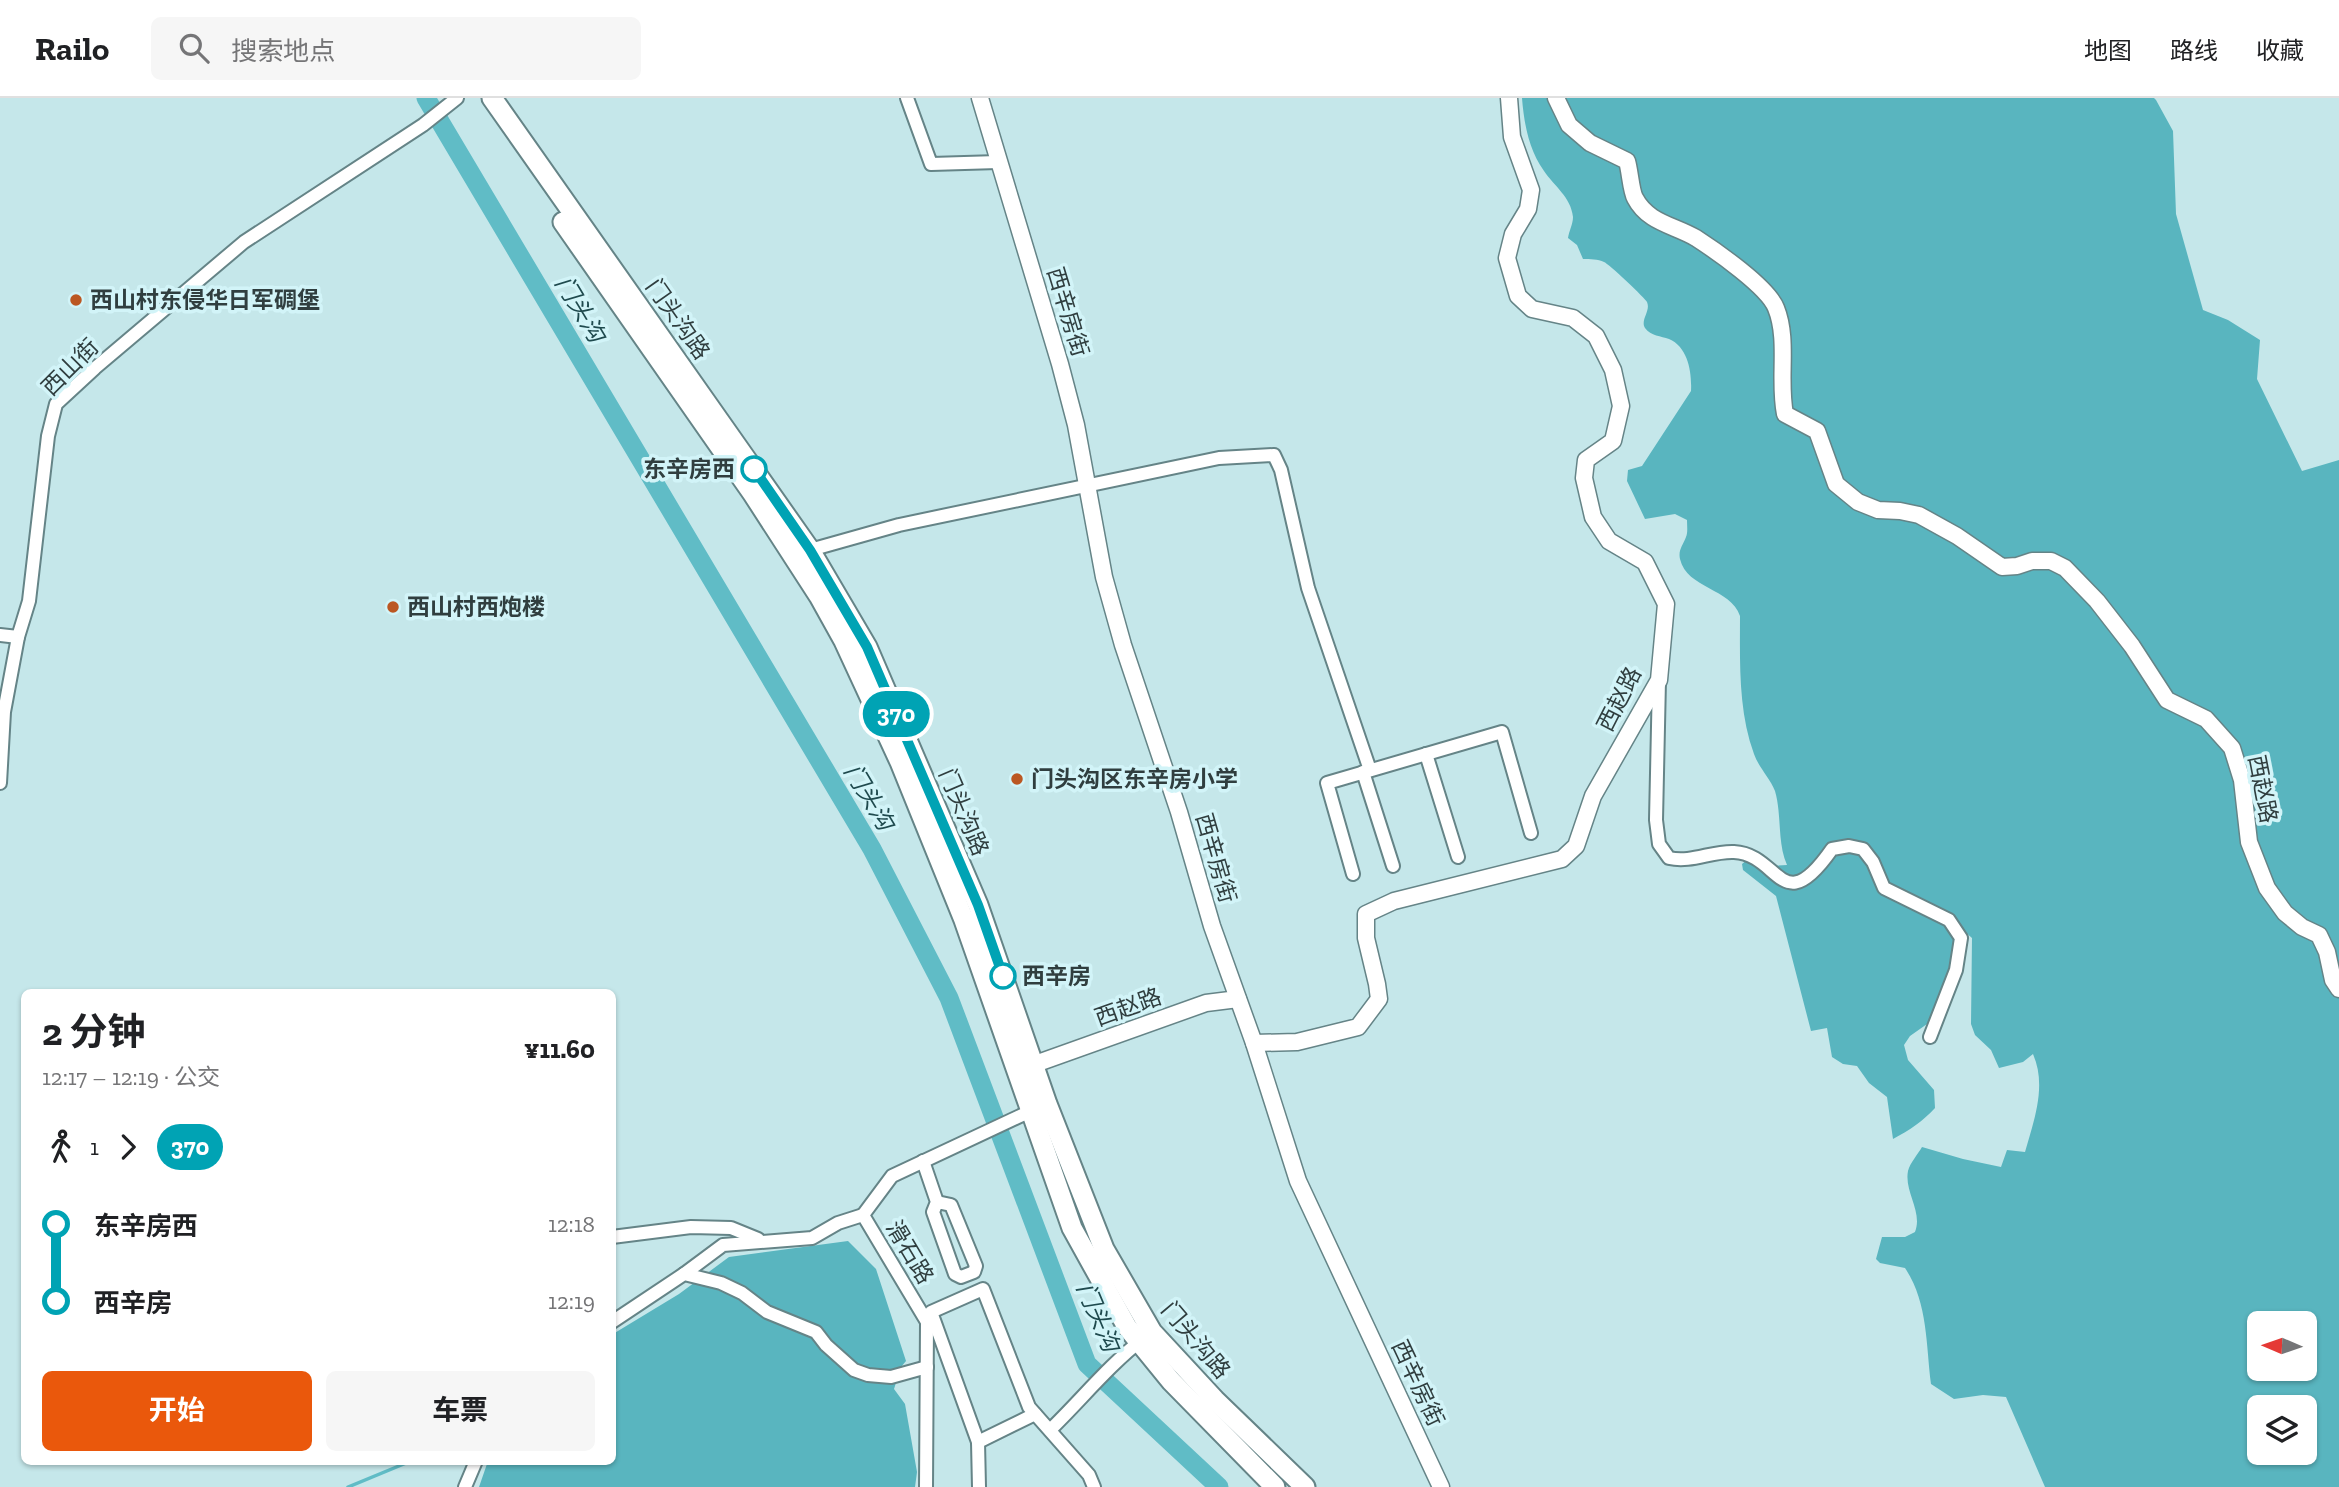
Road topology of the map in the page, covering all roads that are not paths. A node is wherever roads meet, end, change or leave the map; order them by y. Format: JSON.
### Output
{"nodes":[{"id":1,"x":476,"y":98,"type":"edge"},
{"id":2,"x":492,"y":98,"type":"edge"},
{"id":3,"x":907,"y":98,"type":"edge"},
{"id":4,"x":980,"y":98,"type":"edge"},
{"id":5,"x":1509,"y":98,"type":"edge"},
{"id":6,"x":1556,"y":98,"type":"edge"},
{"id":7,"x":454,"y":100,"type":"edge"},
{"id":8,"x":998,"y":162,"type":"junction"},
{"id":9,"x":1086,"y":485,"type":"junction"},
{"id":10,"x":803,"y":555,"type":"junction"},
{"id":11,"x":0,"y":635,"type":"edge"},
{"id":12,"x":18,"y":637,"type":"junction"},
{"id":13,"x":1659,"y":680,"type":"junction"},
{"id":14,"x":1426,"y":754,"type":"junction"},
{"id":15,"x":1366,"y":771,"type":"junction"},
{"id":16,"x":0,"y":783,"type":"edge"},
{"id":17,"x":1531,"y":833,"type":"dead end"},
{"id":18,"x":1458,"y":856,"type":"dead end"},
{"id":19,"x":1393,"y":866,"type":"dead end"},
{"id":20,"x":1353,"y":874,"type":"dead end"},
{"id":21,"x":2339,"y":989,"type":"edge"},
{"id":22,"x":1238,"y":999,"type":"junction"},
{"id":23,"x":1930,"y":1037,"type":"dead end"},
{"id":24,"x":1254,"y":1043,"type":"junction"},
{"id":25,"x":1035,"y":1064,"type":"junction"},
{"id":26,"x":1031,"y":1111,"type":"junction"},
{"id":27,"x":923,"y":1161,"type":"junction"},
{"id":28,"x":937,"y":1202,"type":"junction"},
{"id":29,"x":863,"y":1214,"type":"junction"},
{"id":30,"x":616,"y":1236,"type":"edge"},
{"id":31,"x":761,"y":1241,"type":"junction"},
{"id":32,"x":684,"y":1274,"type":"junction"},
{"id":33,"x":616,"y":1319,"type":"edge"},
{"id":34,"x":1146,"y":1337,"type":"junction"},
{"id":35,"x":927,"y":1367,"type":"junction"},
{"id":36,"x":1035,"y":1414,"type":"junction"},
{"id":37,"x":1050,"y":1430,"type":"junction"},
{"id":38,"x":978,"y":1442,"type":"junction"},
{"id":39,"x":474,"y":1465,"type":"edge"},
{"id":40,"x":1092,"y":1481,"type":"edge"},
{"id":41,"x":465,"y":1487,"type":"edge"},
{"id":42,"x":926,"y":1487,"type":"edge"},
{"id":43,"x":979,"y":1487,"type":"edge"},
{"id":44,"x":1102,"y":1487,"type":"edge"},
{"id":45,"x":1275,"y":1487,"type":"edge"},
{"id":46,"x":1305,"y":1487,"type":"edge"},
{"id":47,"x":1441,"y":1487,"type":"edge"}],
"edges":[{"from":1,"to":10,"type":"main road","name":"门头沟路"},
{"from":2,"to":10,"type":"main road","name":"门头沟路"},
{"from":3,"to":8,"type":"street"},
{"from":4,"to":8,"type":"street","name":"西辛房街"},
{"from":5,"to":13,"type":"street","name":"西赵路"},
{"from":6,"to":21,"type":"street","name":"西赵路"},
{"from":7,"to":12,"type":"street","name":"西山街"},
{"from":8,"to":9,"type":"street","name":"西辛房街"},
{"from":9,"to":10,"type":"street"},
{"from":9,"to":15,"type":"street"},
{"from":9,"to":22,"type":"street","name":"西辛房街"},
{"from":10,"to":25,"type":"main road","name":"门头沟路"},
{"from":10,"to":26,"type":"main road","name":"门头沟路"},
{"from":11,"to":12,"type":"street"},
{"from":12,"to":16,"type":"street","name":"西山街"},
{"from":13,"to":23,"type":"street"},
{"from":13,"to":24,"type":"street","name":"西赵路"},
{"from":14,"to":15,"type":"street"},
{"from":14,"to":17,"type":"street"},
{"from":14,"to":18,"type":"street"},
{"from":15,"to":19,"type":"street"},
{"from":15,"to":20,"type":"street"},
{"from":22,"to":24,"type":"street","name":"西辛房街"},
{"from":22,"to":25,"type":"street","name":"西赵路"},
{"from":24,"to":47,"type":"street","name":"西辛房街"},
{"from":25,"to":26,"type":"main road","name":"门头沟路"},
{"from":26,"to":27,"type":"street","name":"滑石路"},
{"from":26,"to":34,"type":"main road","name":"门头沟路"},
{"from":27,"to":28,"type":"street"},
{"from":27,"to":29,"type":"street","name":"滑石路"},
{"from":28,"to":28,"type":"street"},
{"from":29,"to":31,"type":"street"},
{"from":29,"to":35,"type":"street","name":"滑石路"},
{"from":30,"to":31,"type":"street"},
{"from":31,"to":32,"type":"street"},
{"from":32,"to":33,"type":"street"},
{"from":32,"to":35,"type":"street"},
{"from":34,"to":37,"type":"street"},
{"from":34,"to":45,"type":"main road","name":"门头沟路"},
{"from":34,"to":46,"type":"main road","name":"门头沟路"},
{"from":35,"to":42,"type":"street","name":"滑石路"},
{"from":36,"to":37,"type":"street"},
{"from":36,"to":38,"type":"street"},
{"from":36,"to":38,"type":"street"},
{"from":37,"to":40,"type":"street"},
{"from":38,"to":43,"type":"street"},
{"from":39,"to":41,"type":"street"},
{"from":40,"to":44,"type":"street"}]}
